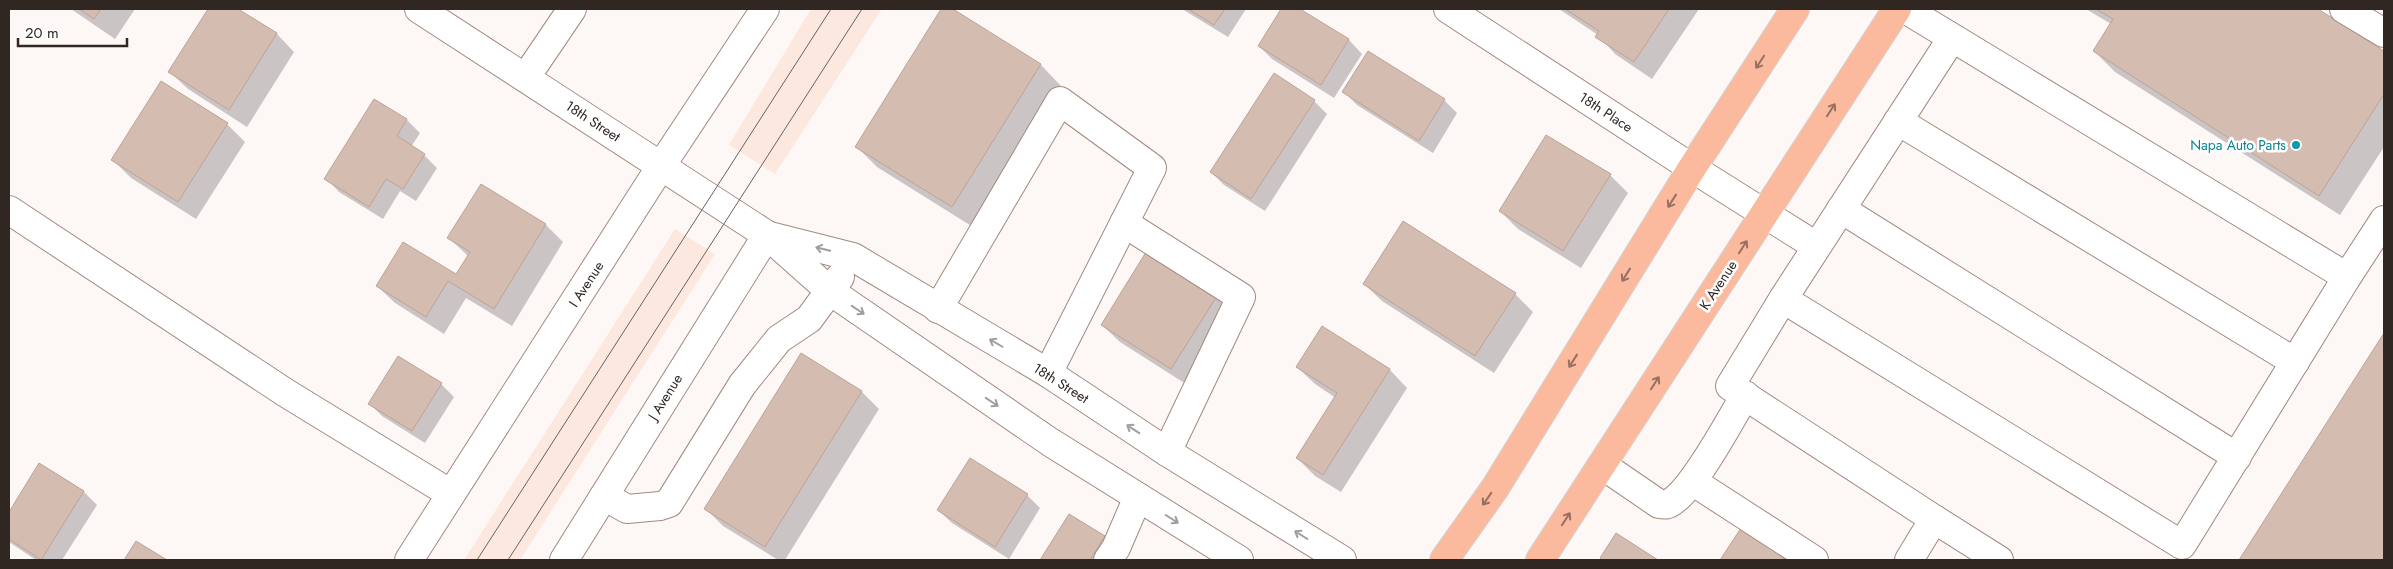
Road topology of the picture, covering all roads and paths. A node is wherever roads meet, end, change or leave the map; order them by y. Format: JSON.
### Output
{"nodes":[{"id":1,"x":419,"y":9,"type":"edge"},
{"id":2,"x":572,"y":9,"type":"edge"},
{"id":3,"x":765,"y":9,"type":"edge"},
{"id":4,"x":1448,"y":9,"type":"edge"},
{"id":5,"x":1794,"y":9,"type":"edge"},
{"id":6,"x":1897,"y":9,"type":"edge"},
{"id":7,"x":1905,"y":9,"type":"edge"},
{"id":8,"x":2344,"y":9,"type":"edge"},
{"id":9,"x":2384,"y":33,"type":"edge"},
{"id":10,"x":1952,"y":38,"type":"junction"},
{"id":11,"x":526,"y":77,"type":"junction"},
{"id":12,"x":1898,"y":121,"type":"junction"},
{"id":13,"x":661,"y":166,"type":"junction"},
{"id":14,"x":1692,"y":168,"type":"junction"},
{"id":15,"x":1840,"y":209,"type":"junction"},
{"id":16,"x":9,"y":210,"type":"edge"},
{"id":17,"x":1764,"y":213,"type":"junction"},
{"id":18,"x":2384,"y":220,"type":"edge"},
{"id":19,"x":1124,"y":223,"type":"junction"},
{"id":20,"x":766,"y":234,"type":"junction"},
{"id":21,"x":1816,"y":246,"type":"junction"},
{"id":22,"x":853,"y":257,"type":"junction"},
{"id":23,"x":2347,"y":277,"type":"junction"},
{"id":24,"x":830,"y":291,"type":"junction"},
{"id":25,"x":1783,"y":299,"type":"junction"},
{"id":26,"x":938,"y":309,"type":"junction"},
{"id":27,"x":2295,"y":362,"type":"junction"},
{"id":28,"x":1048,"y":373,"type":"junction"},
{"id":29,"x":1746,"y":396,"type":"junction"},
{"id":30,"x":1167,"y":452,"type":"junction"},
{"id":31,"x":2237,"y":457,"type":"junction"},
{"id":32,"x":1602,"y":465,"type":"junction"},
{"id":33,"x":1692,"y":481,"type":"junction"},
{"id":34,"x":452,"y":494,"type":"junction"},
{"id":35,"x":604,"y":496,"type":"junction"},
{"id":36,"x":1138,"y":497,"type":"junction"},
{"id":37,"x":1934,"y":520,"type":"junction"},
{"id":38,"x":2177,"y":553,"type":"edge"},
{"id":39,"x":1235,"y":559,"type":"edge"},
{"id":40,"x":409,"y":560,"type":"edge"},
{"id":41,"x":564,"y":560,"type":"edge"},
{"id":42,"x":1108,"y":560,"type":"edge"},
{"id":43,"x":1342,"y":560,"type":"edge"},
{"id":44,"x":1444,"y":560,"type":"edge"},
{"id":45,"x":1541,"y":560,"type":"edge"},
{"id":46,"x":1814,"y":560,"type":"edge"},
{"id":47,"x":1909,"y":560,"type":"edge"},
{"id":48,"x":1999,"y":560,"type":"edge"}],
"edges":[{"from":1,"to":11,"type":"street","name":"18th Street"},
{"from":2,"to":11,"type":"street"},
{"from":3,"to":13,"type":"street","name":"I Avenue"},
{"from":4,"to":14,"type":"street","name":"18th Place"},
{"from":5,"to":14,"type":"main road","one_way":true},
{"from":17,"to":6,"type":"main road","name":"K Avenue","one_way":true},
{"from":7,"to":10,"type":"street"},
{"from":8,"to":9,"type":"street"},
{"from":10,"to":12,"type":"street"},
{"from":10,"to":23,"type":"street"},
{"from":11,"to":13,"type":"street","name":"18th Street"},
{"from":12,"to":15,"type":"street"},
{"from":12,"to":27,"type":"street"},
{"from":13,"to":20,"type":"street","name":"18th Street"},
{"from":13,"to":34,"type":"street","name":"I Avenue"},
{"from":14,"to":17,"type":"street","name":"18th Place"},
{"from":14,"to":44,"type":"main road","one_way":true},
{"from":15,"to":21,"type":"street"},
{"from":15,"to":31,"type":"street"},
{"from":16,"to":34,"type":"street"},
{"from":17,"to":21,"type":"street","name":"18th Place"},
{"from":32,"to":17,"type":"main road","name":"K Avenue","one_way":true},
{"from":18,"to":23,"type":"street"},
{"from":19,"to":26,"type":"street"},
{"from":19,"to":28,"type":"street"},
{"from":19,"to":30,"type":"street"},
{"from":22,"to":20,"type":"street","name":"18th Street","one_way":true},
{"from":20,"to":24,"type":"street","name":"18th Street"},
{"from":20,"to":35,"type":"street","name":"J Avenue"},
{"from":21,"to":25,"type":"street"},
{"from":22,"to":24,"type":"street"},
{"from":22,"to":26,"type":"street","name":"18th Street"},
{"from":23,"to":27,"type":"street"},
{"from":24,"to":35,"type":"street"},
{"from":24,"to":36,"type":"street","name":"18th Street","one_way":true},
{"from":25,"to":29,"type":"street"},
{"from":25,"to":38,"type":"street"},
{"from":28,"to":26,"type":"street","name":"18th Street","one_way":true},
{"from":27,"to":31,"type":"street"},
{"from":30,"to":28,"type":"street","name":"18th Street","one_way":true},
{"from":29,"to":33,"type":"street"},
{"from":29,"to":37,"type":"street"},
{"from":43,"to":30,"type":"street","name":"18th Street","one_way":true},
{"from":31,"to":38,"type":"street"},
{"from":32,"to":33,"type":"street"},
{"from":45,"to":32,"type":"main road","name":"K Avenue","one_way":true},
{"from":33,"to":46,"type":"street"},
{"from":34,"to":40,"type":"street","name":"I Avenue"},
{"from":35,"to":41,"type":"street","name":"J Avenue"},
{"from":36,"to":39,"type":"street","name":"18th Street","one_way":true},
{"from":36,"to":42,"type":"street"},
{"from":37,"to":47,"type":"street"},
{"from":37,"to":48,"type":"street"}]}
